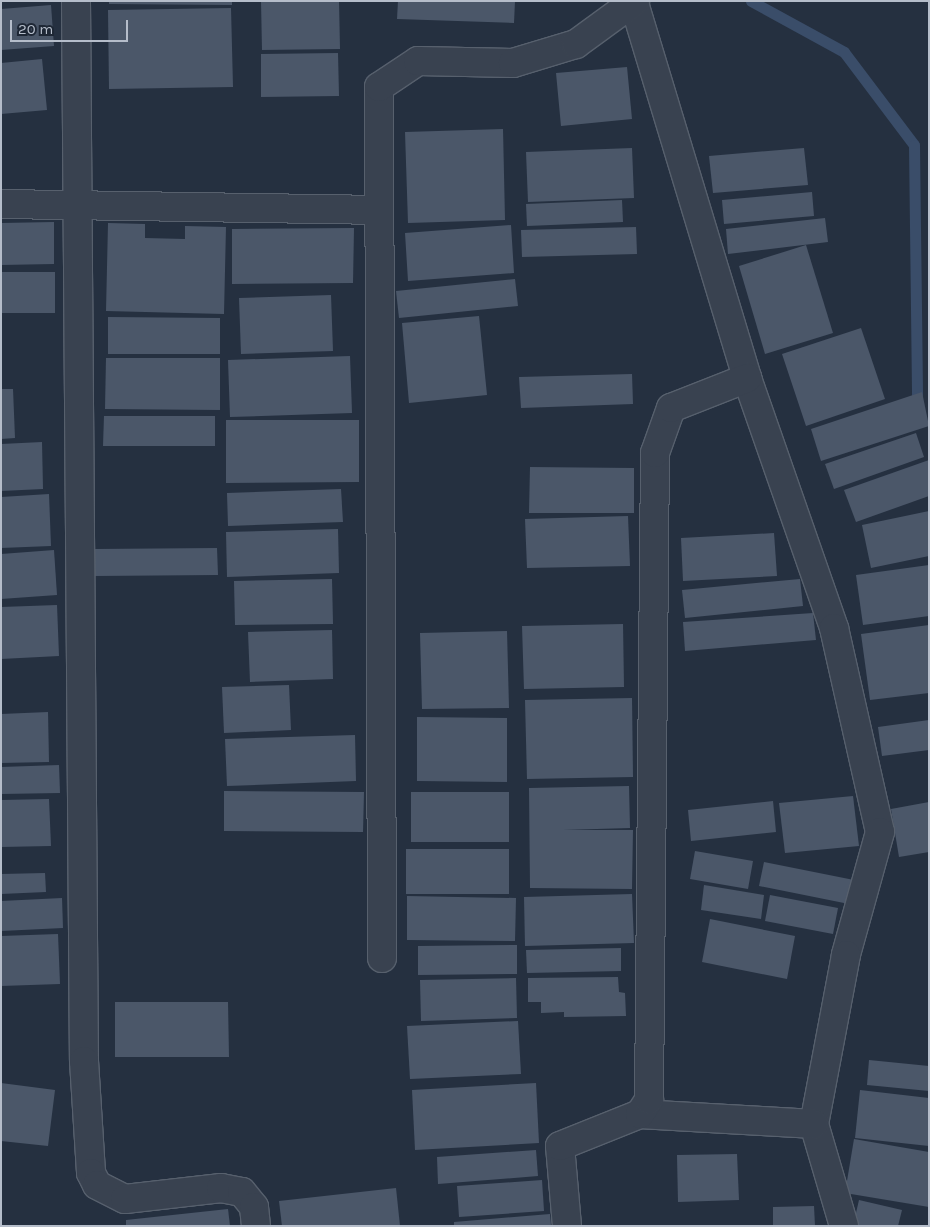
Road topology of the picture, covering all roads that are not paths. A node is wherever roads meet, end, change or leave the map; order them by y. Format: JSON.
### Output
{"nodes":[{"id":1,"x":76,"y":1,"type":"edge"},
{"id":2,"x":634,"y":2,"type":"edge"},
{"id":3,"x":1,"y":204,"type":"edge"},
{"id":4,"x":75,"y":206,"type":"junction"},
{"id":5,"x":379,"y":210,"type":"junction"},
{"id":6,"x":747,"y":378,"type":"junction"},
{"id":7,"x":382,"y":958,"type":"dead end"},
{"id":8,"x":640,"y":1114,"type":"junction"},
{"id":9,"x":814,"y":1124,"type":"junction"},
{"id":10,"x":256,"y":1226,"type":"edge"},
{"id":11,"x":567,"y":1226,"type":"edge"},
{"id":12,"x":844,"y":1226,"type":"edge"}],
"edges":[{"from":1,"to":4,"type":"street"},
{"from":2,"to":5,"type":"street"},
{"from":2,"to":6,"type":"street"},
{"from":3,"to":4,"type":"street"},
{"from":4,"to":5,"type":"street"},
{"from":4,"to":10,"type":"street"},
{"from":5,"to":7,"type":"street"},
{"from":6,"to":8,"type":"street"},
{"from":6,"to":9,"type":"street"},
{"from":8,"to":9,"type":"street"},
{"from":8,"to":11,"type":"street"},
{"from":9,"to":12,"type":"street"}]}
